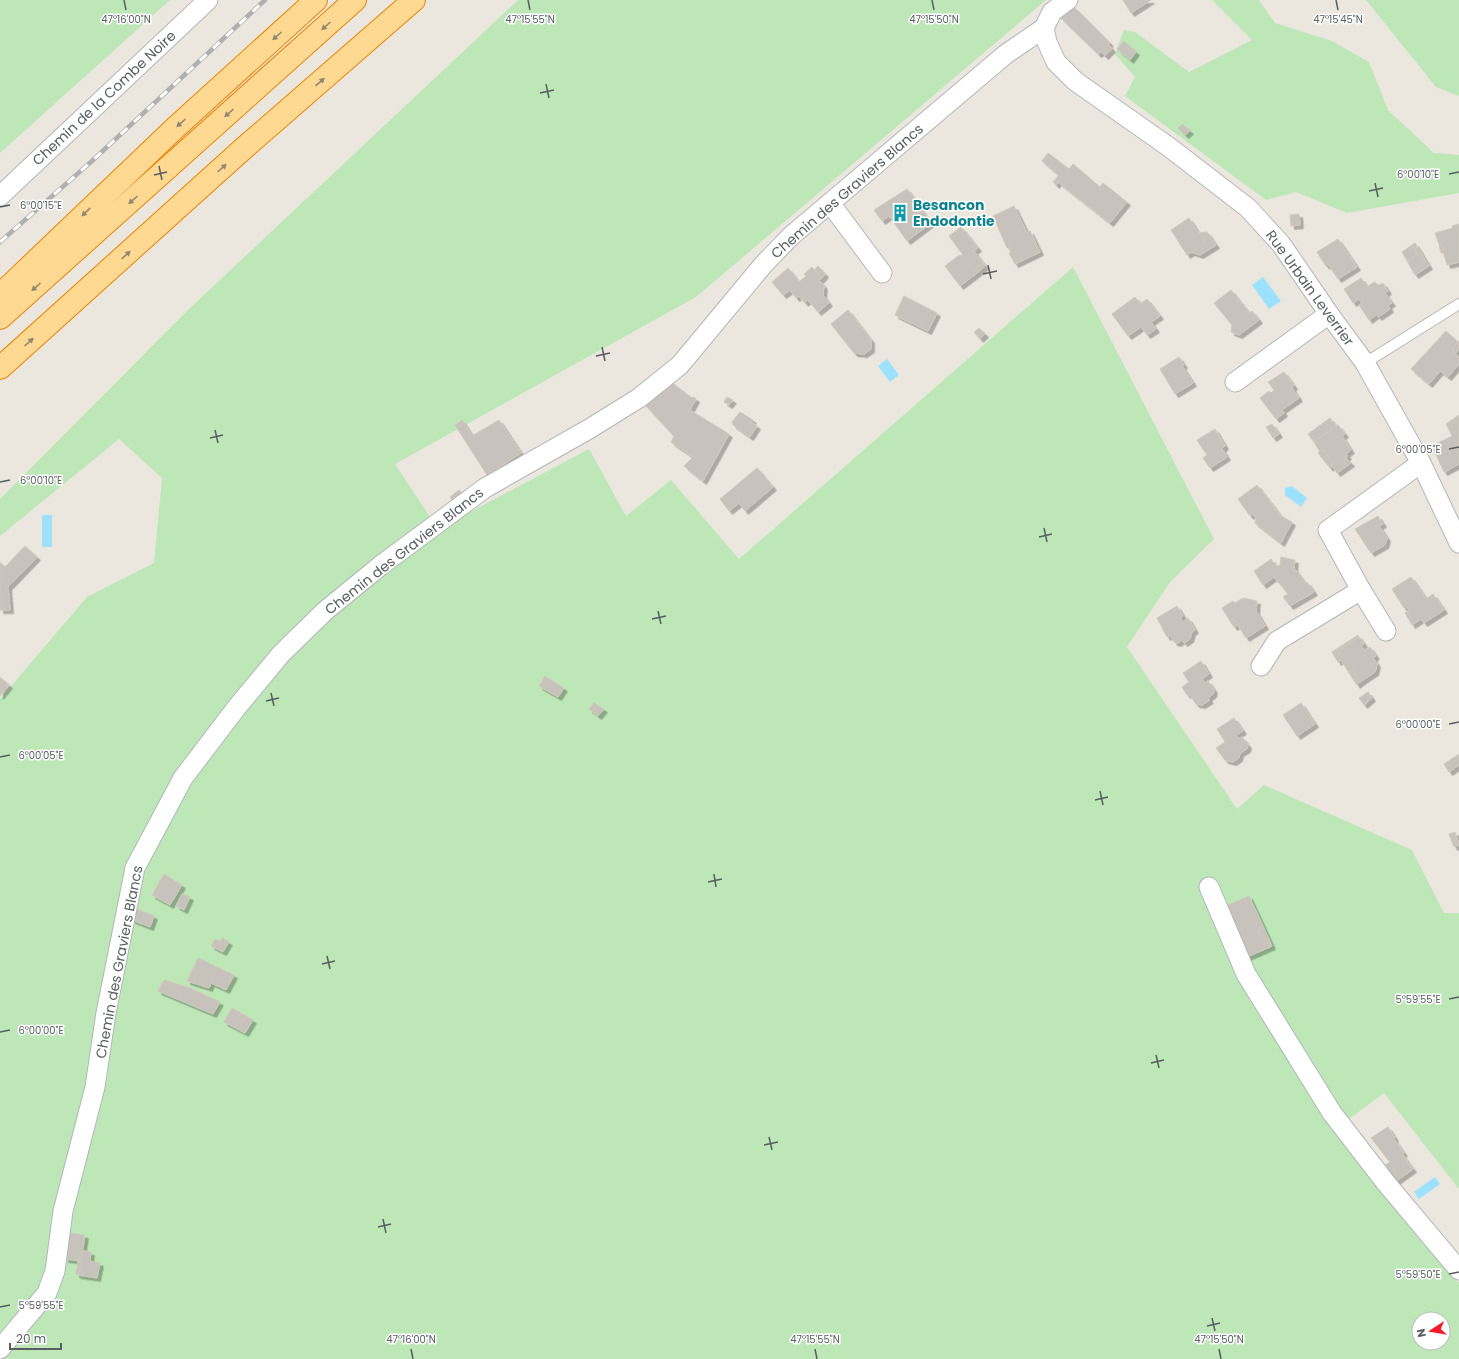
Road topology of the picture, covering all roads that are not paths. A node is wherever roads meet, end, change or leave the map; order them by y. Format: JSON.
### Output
{"nodes":[{"id":1,"x":208,"y":0,"type":"edge"},
{"id":2,"x":316,"y":0,"type":"edge"},
{"id":3,"x":355,"y":0,"type":"edge"},
{"id":4,"x":414,"y":0,"type":"edge"},
{"id":5,"x":1068,"y":0,"type":"edge"},
{"id":6,"x":1044,"y":28,"type":"junction"},
{"id":7,"x":0,"y":196,"type":"edge"},
{"id":8,"x":830,"y":203,"type":"junction"},
{"id":9,"x":882,"y":273,"type":"dead end"},
{"id":10,"x":0,"y":294,"type":"edge"},
{"id":11,"x":1459,"y":304,"type":"edge"},
{"id":12,"x":1328,"y":314,"type":"junction"},
{"id":13,"x":0,"y":318,"type":"edge"},
{"id":14,"x":1365,"y":364,"type":"junction"},
{"id":15,"x":0,"y":368,"type":"edge"},
{"id":16,"x":1235,"y":382,"type":"dead end"},
{"id":17,"x":1420,"y":463,"type":"junction"},
{"id":18,"x":1459,"y":543,"type":"edge"},
{"id":19,"x":1361,"y":590,"type":"junction"},
{"id":20,"x":1386,"y":631,"type":"dead end"},
{"id":21,"x":1261,"y":666,"type":"dead end"},
{"id":22,"x":1209,"y":887,"type":"dead end"},
{"id":23,"x":1459,"y":1270,"type":"edge"},
{"id":24,"x":0,"y":1349,"type":"edge"}],
"edges":[{"from":1,"to":7,"type":"street","name":"Chemin de la Combe Noire"},
{"from":2,"to":10,"type":"highway","one_way":true},
{"from":3,"to":13,"type":"highway","one_way":true},
{"from":15,"to":4,"type":"highway","one_way":true},
{"from":5,"to":6,"type":"street"},
{"from":6,"to":8,"type":"street","name":"Chemin des Graviers Blancs"},
{"from":6,"to":12,"type":"street","name":"Rue Urbain Leverrier"},
{"from":8,"to":9,"type":"street"},
{"from":8,"to":24,"type":"street","name":"Chemin des Graviers Blancs"},
{"from":11,"to":14,"type":"lane"},
{"from":12,"to":14,"type":"street","name":"Rue Urbain Leverrier"},
{"from":12,"to":16,"type":"street"},
{"from":14,"to":17,"type":"street","name":"Rue Urbain Leverrier"},
{"from":17,"to":18,"type":"street","name":"Rue Urbain Leverrier"},
{"from":17,"to":19,"type":"street"},
{"from":19,"to":20,"type":"street"},
{"from":19,"to":21,"type":"street"},
{"from":22,"to":23,"type":"street"}]}
